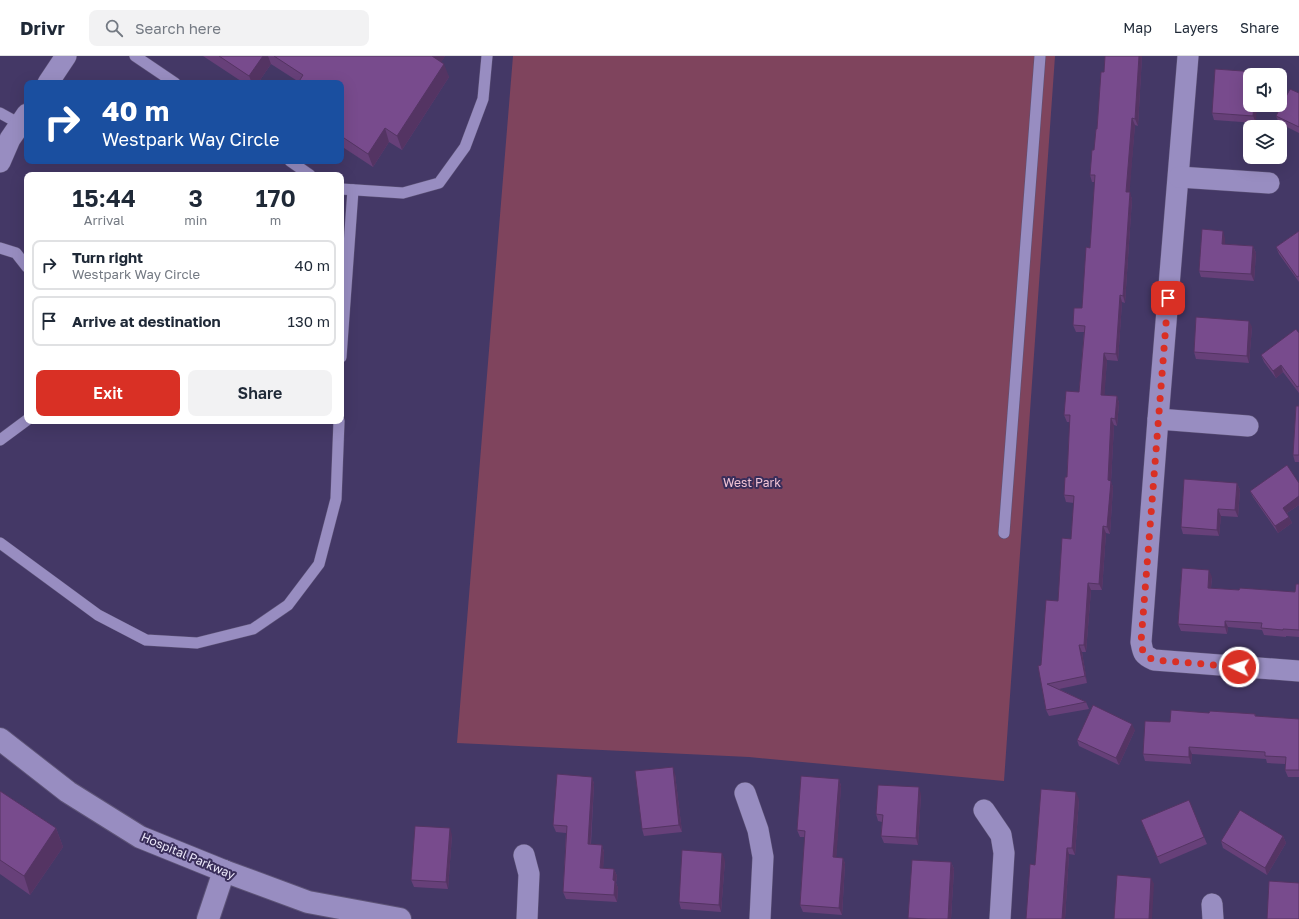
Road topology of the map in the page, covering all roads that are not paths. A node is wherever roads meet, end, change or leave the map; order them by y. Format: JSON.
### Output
{"nodes":[{"id":1,"x":66,"y":56,"type":"edge"},
{"id":2,"x":135,"y":56,"type":"edge"},
{"id":3,"x":487,"y":56,"type":"edge"},
{"id":4,"x":1040,"y":56,"type":"edge"},
{"id":5,"x":1188,"y":56,"type":"edge"},
{"id":6,"x":50,"y":80,"type":"edge"},
{"id":7,"x":171,"y":80,"type":"edge"},
{"id":8,"x":0,"y":113,"type":"edge"},
{"id":9,"x":24,"y":119,"type":"edge"},
{"id":10,"x":0,"y":162,"type":"edge"},
{"id":11,"x":294,"y":164,"type":"edge"},
{"id":12,"x":306,"y":172,"type":"edge"},
{"id":13,"x":1179,"y":178,"type":"junction"},
{"id":14,"x":1269,"y":183,"type":"dead end"},
{"id":15,"x":344,"y":189,"type":"edge"},
{"id":16,"x":353,"y":190,"type":"junction"},
{"id":17,"x":0,"y":248,"type":"edge"},
{"id":18,"x":24,"y":263,"type":"edge"},
{"id":19,"x":344,"y":315,"type":"edge"},
{"id":20,"x":1158,"y":419,"type":"junction"},
{"id":21,"x":24,"y":422,"type":"edge"},
{"id":22,"x":339,"y":424,"type":"edge"},
{"id":23,"x":1248,"y":426,"type":"dead end"},
{"id":24,"x":0,"y":440,"type":"edge"},
{"id":25,"x":1004,"y":532,"type":"dead end"},
{"id":26,"x":0,"y":543,"type":"edge"},
{"id":27,"x":1299,"y":671,"type":"edge"},
{"id":28,"x":0,"y":739,"type":"edge"},
{"id":29,"x":745,"y":793,"type":"dead end"},
{"id":30,"x":984,"y":810,"type":"dead end"},
{"id":31,"x":524,"y":855,"type":"dead end"},
{"id":32,"x":224,"y":871,"type":"junction"},
{"id":33,"x":208,"y":919,"type":"edge"},
{"id":34,"x":400,"y":919,"type":"edge"},
{"id":35,"x":527,"y":919,"type":"edge"},
{"id":36,"x":760,"y":919,"type":"edge"},
{"id":37,"x":1000,"y":919,"type":"edge"}],
"edges":[{"from":1,"to":6,"type":"street"},
{"from":2,"to":7,"type":"lane"},
{"from":3,"to":16,"type":"lane"},
{"from":4,"to":25,"type":"lane"},
{"from":5,"to":13,"type":"street"},
{"from":8,"to":9,"type":"lane"},
{"from":9,"to":10,"type":"street"},
{"from":11,"to":12,"type":"lane"},
{"from":13,"to":14,"type":"street"},
{"from":13,"to":20,"type":"street"},
{"from":15,"to":16,"type":"lane"},
{"from":16,"to":19,"type":"lane"},
{"from":17,"to":18,"type":"lane"},
{"from":20,"to":23,"type":"street"},
{"from":20,"to":27,"type":"street"},
{"from":21,"to":24,"type":"lane"},
{"from":22,"to":26,"type":"lane"},
{"from":28,"to":32,"type":"street","name":"Hospital Parkway"},
{"from":29,"to":36,"type":"street"},
{"from":30,"to":37,"type":"street"},
{"from":31,"to":35,"type":"street"},
{"from":32,"to":33,"type":"street"},
{"from":32,"to":34,"type":"street","name":"Hospital Parkway"}]}
